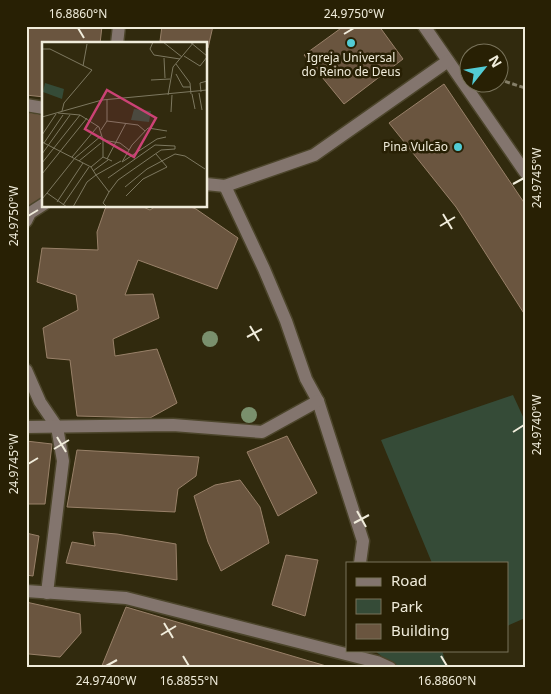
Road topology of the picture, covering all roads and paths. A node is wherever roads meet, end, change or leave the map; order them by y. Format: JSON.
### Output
{"nodes":[{"id":1,"x":119,"y":26,"type":"edge"},
{"id":2,"x":424,"y":26,"type":"edge"},
{"id":3,"x":117,"y":42,"type":"edge"},
{"id":4,"x":448,"y":61,"type":"junction"},
{"id":5,"x":508,"y":82,"type":"edge"},
{"id":6,"x":525,"y":88,"type":"edge"},
{"id":7,"x":26,"y":105,"type":"edge"},
{"id":8,"x":42,"y":108,"type":"edge"},
{"id":9,"x":525,"y":172,"type":"edge"},
{"id":10,"x":208,"y":184,"type":"edge"},
{"id":11,"x":225,"y":186,"type":"junction"},
{"id":12,"x":42,"y":205,"type":"edge"},
{"id":13,"x":28,"y":215,"type":"edge"},
{"id":14,"x":26,"y":370,"type":"edge"},
{"id":15,"x":318,"y":402,"type":"junction"},
{"id":16,"x":26,"y":427,"type":"edge"},
{"id":17,"x":57,"y":428,"type":"junction"},
{"id":18,"x":360,"y":562,"type":"edge"},
{"id":19,"x":26,"y":590,"type":"edge"},
{"id":20,"x":47,"y":593,"type":"junction"},
{"id":21,"x":346,"y":651,"type":"edge"},
{"id":22,"x":350,"y":652,"type":"edge"},
{"id":23,"x":390,"y":668,"type":"edge"}],
"edges":[{"from":1,"to":3,"type":"street"},
{"from":2,"to":4,"type":"street"},
{"from":4,"to":9,"type":"street"},
{"from":4,"to":11,"type":"street"},
{"from":5,"to":6,"type":"path"},
{"from":7,"to":8,"type":"street"},
{"from":10,"to":11,"type":"street"},
{"from":11,"to":15,"type":"street"},
{"from":12,"to":13,"type":"street"},
{"from":14,"to":17,"type":"street"},
{"from":15,"to":17,"type":"street"},
{"from":15,"to":18,"type":"street"},
{"from":16,"to":17,"type":"street"},
{"from":17,"to":20,"type":"street"},
{"from":19,"to":20,"type":"street"},
{"from":20,"to":21,"type":"street"},
{"from":22,"to":23,"type":"street"}]}
